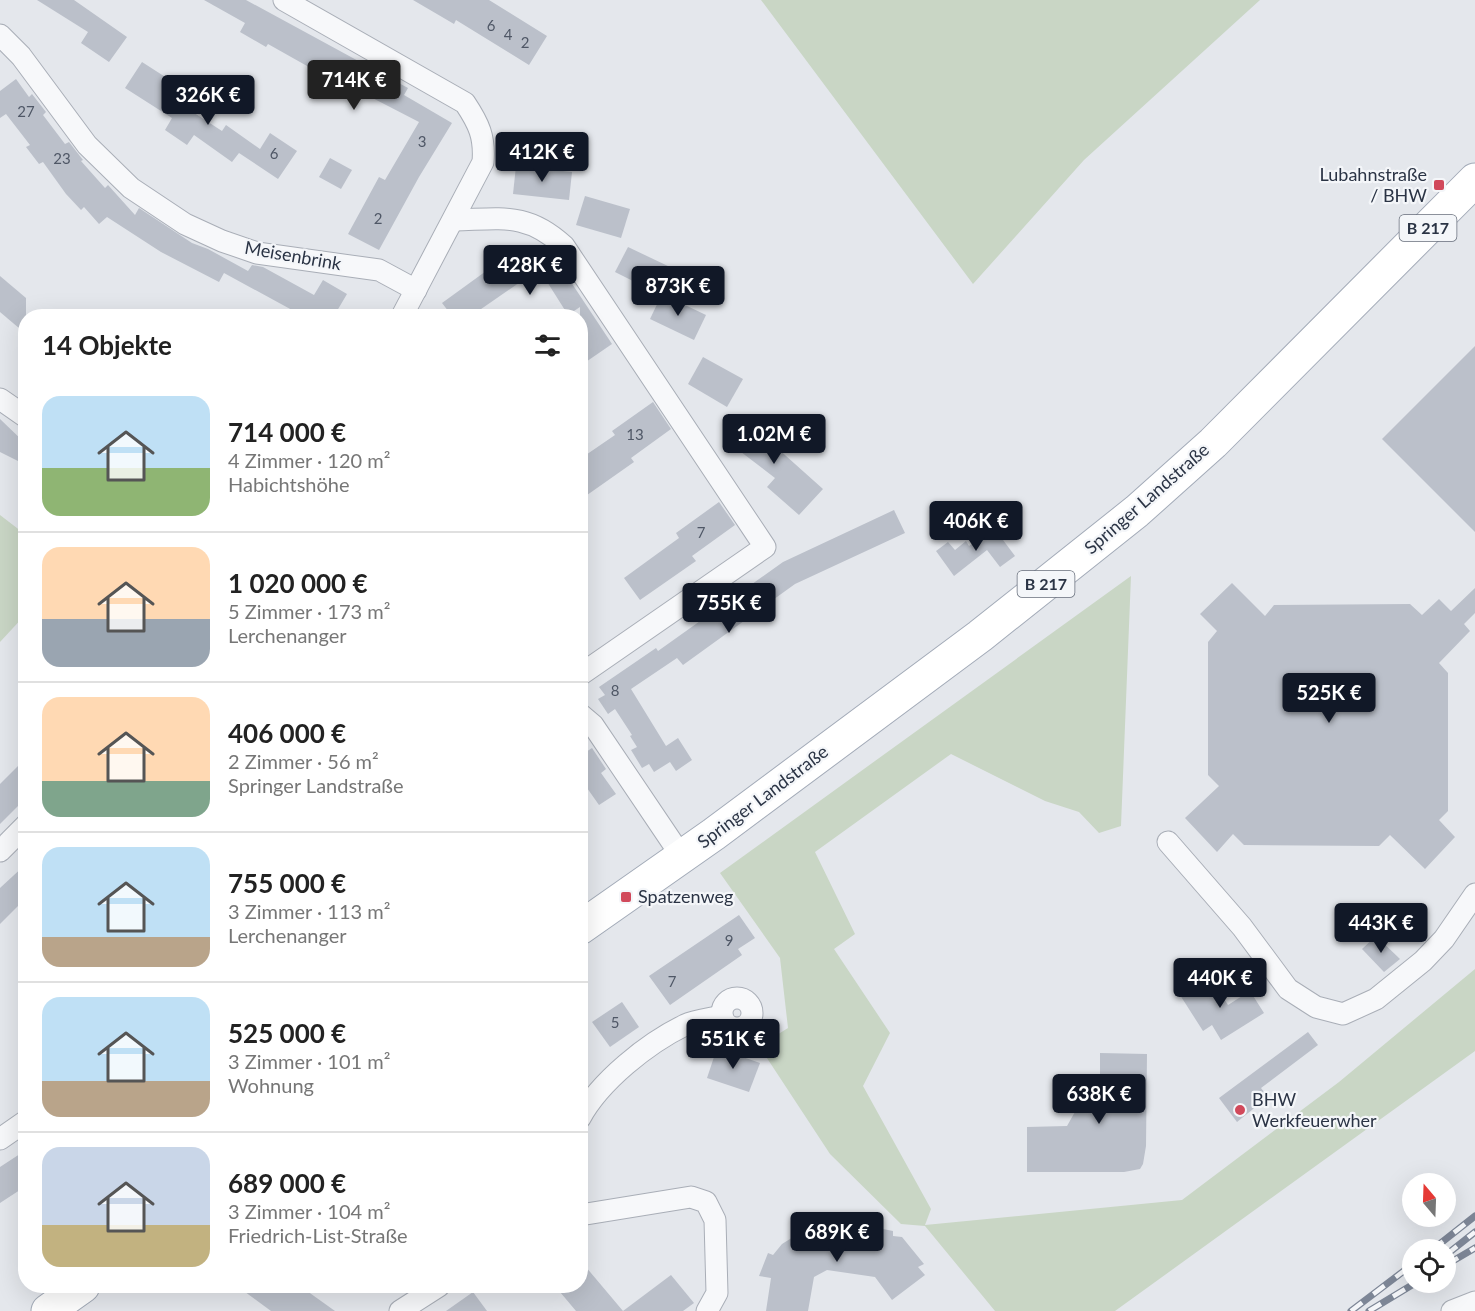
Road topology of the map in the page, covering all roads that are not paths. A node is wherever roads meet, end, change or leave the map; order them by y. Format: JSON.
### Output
{"nodes":[{"id":1,"x":284,"y":0,"type":"edge"},
{"id":2,"x":0,"y":35,"type":"edge"},
{"id":3,"x":1475,"y":180,"type":"edge"},
{"id":4,"x":455,"y":220,"type":"junction"},
{"id":5,"x":416,"y":290,"type":"junction"},
{"id":6,"x":406,"y":309,"type":"edge"},
{"id":7,"x":0,"y":399,"type":"edge"},
{"id":8,"x":18,"y":411,"type":"edge"},
{"id":9,"x":588,"y":669,"type":"edge"},
{"id":10,"x":588,"y":721,"type":"edge"},
{"id":11,"x":18,"y":833,"type":"edge"},
{"id":12,"x":1168,"y":842,"type":"dead end"},
{"id":13,"x":0,"y":851,"type":"edge"},
{"id":14,"x":682,"y":857,"type":"junction"},
{"id":15,"x":1475,"y":894,"type":"edge"},
{"id":16,"x":588,"y":922,"type":"edge"},
{"id":17,"x":722,"y":1016,"type":"dead end"},
{"id":18,"x":588,"y":1104,"type":"edge"},
{"id":19,"x":18,"y":1127,"type":"edge"},
{"id":20,"x":0,"y":1139,"type":"edge"},
{"id":21,"x":588,"y":1214,"type":"edge"},
{"id":22,"x":73,"y":1293,"type":"edge"},
{"id":23,"x":427,"y":1293,"type":"edge"},
{"id":24,"x":1475,"y":1302,"type":"edge"},
{"id":25,"x":48,"y":1311,"type":"edge"},
{"id":26,"x":400,"y":1311,"type":"edge"},
{"id":27,"x":707,"y":1311,"type":"edge"},
{"id":28,"x":1452,"y":1311,"type":"edge"}],
"edges":[{"from":1,"to":4,"type":"street"},
{"from":2,"to":5,"type":"street","name":"Meisenbrink"},
{"from":3,"to":14,"type":"main road","name":"Springer Landstraße","number":"B 217"},
{"from":4,"to":5,"type":"street"},
{"from":4,"to":9,"type":"street"},
{"from":5,"to":6,"type":"street"},
{"from":7,"to":8,"type":"street"},
{"from":10,"to":14,"type":"street"},
{"from":11,"to":13,"type":"street"},
{"from":12,"to":15,"type":"street"},
{"from":14,"to":16,"type":"main road","name":"Springer Landstraße","number":"B 217"},
{"from":17,"to":18,"type":"street"},
{"from":19,"to":20,"type":"street"},
{"from":21,"to":27,"type":"street"},
{"from":22,"to":25,"type":"main road"},
{"from":23,"to":26,"type":"street"},
{"from":24,"to":28,"type":"street"}]}
